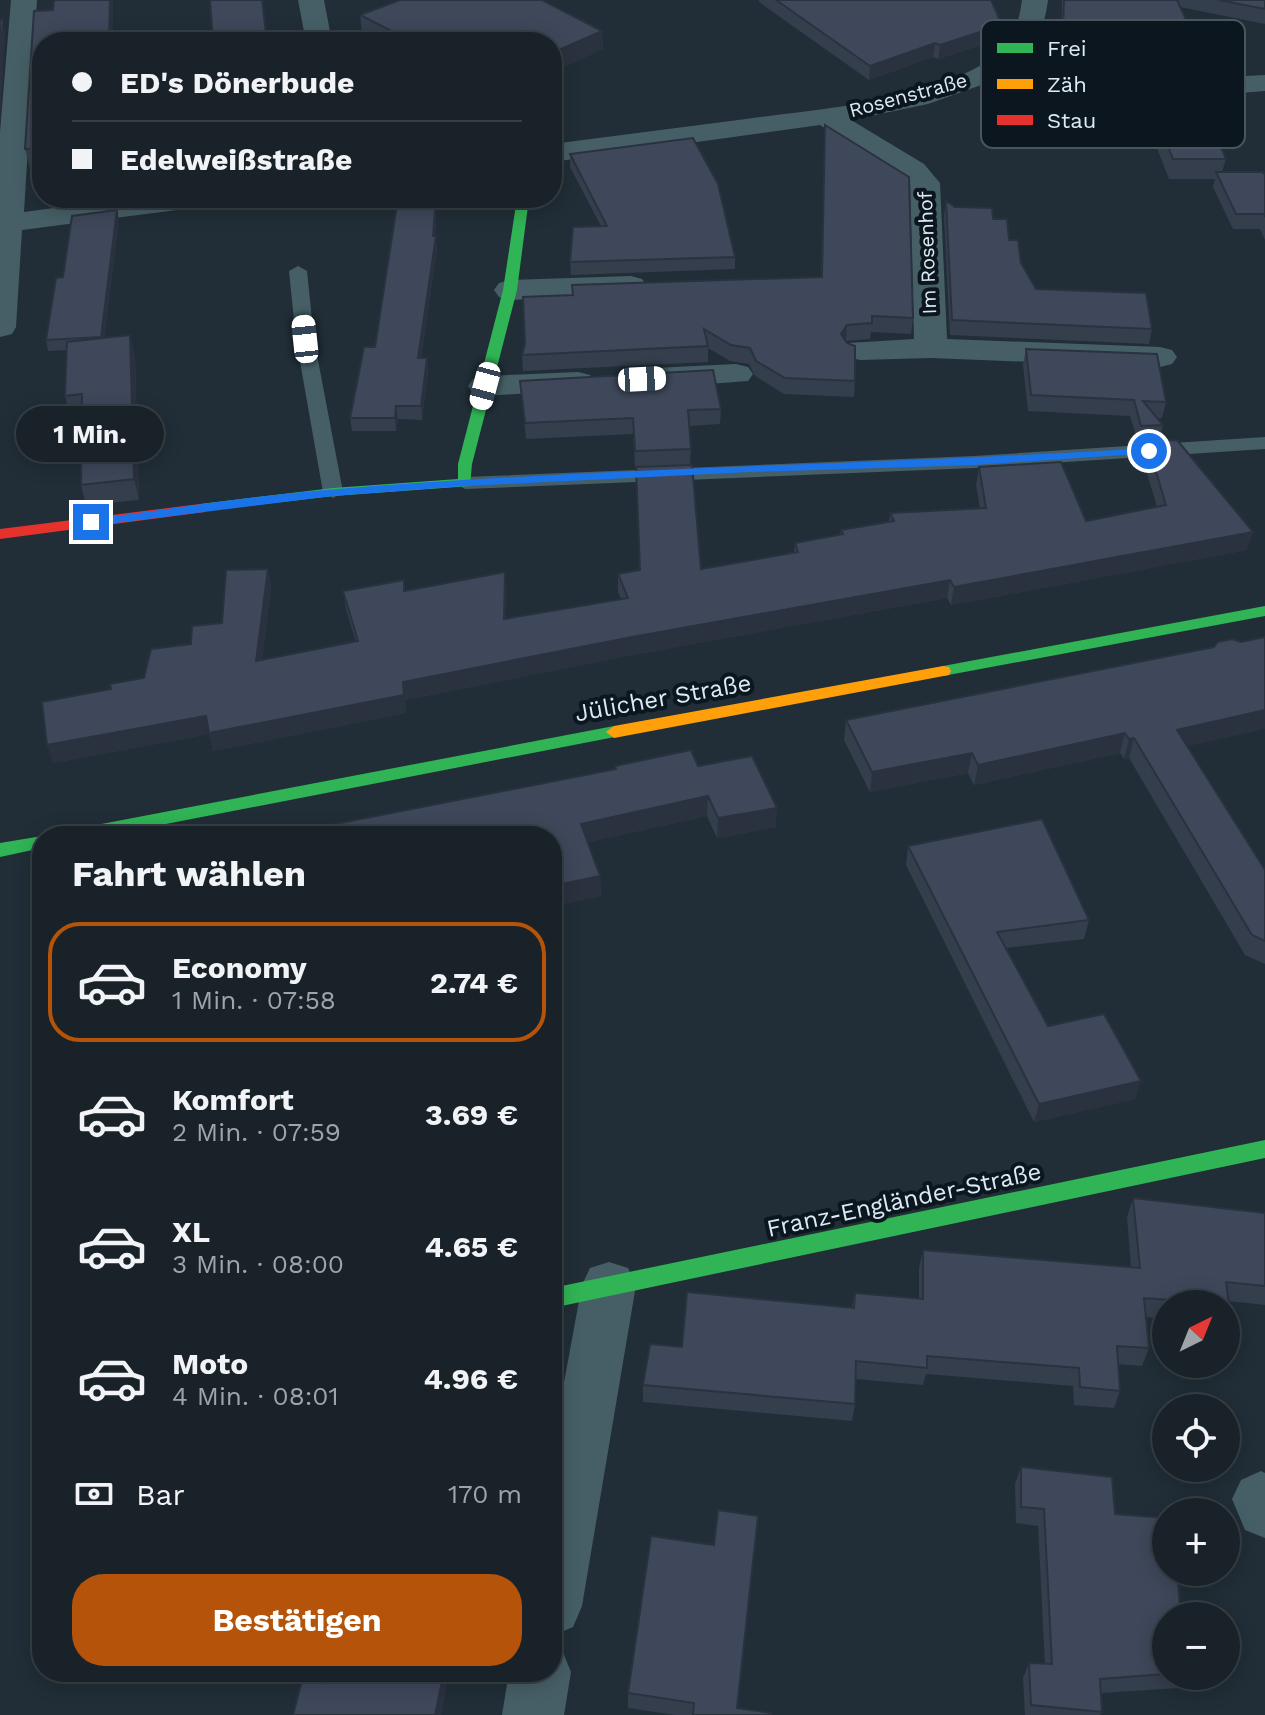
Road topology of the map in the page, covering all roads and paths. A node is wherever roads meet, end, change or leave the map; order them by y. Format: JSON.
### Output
{"nodes":[{"id":1,"x":311,"y":0,"type":"edge"},
{"id":2,"x":1035,"y":0,"type":"edge"},
{"id":3,"x":15,"y":10,"type":"edge"},
{"id":4,"x":1032,"y":20,"type":"edge"},
{"id":5,"x":317,"y":32,"type":"edge"},
{"id":6,"x":981,"y":75,"type":"edge"},
{"id":7,"x":1265,"y":83,"type":"edge"},
{"id":8,"x":1245,"y":85,"type":"edge"},
{"id":9,"x":824,"y":116,"type":"junction"},
{"id":10,"x":562,"y":152,"type":"edge"},
{"id":11,"x":122,"y":208,"type":"edge"},
{"id":12,"x":522,"y":208,"type":"edge"},
{"id":13,"x":4,"y":223,"type":"edge"},
{"id":14,"x":298,"y":271,"type":"dead end"},
{"id":15,"x":668,"y":285,"type":"edge"},
{"id":16,"x":510,"y":290,"type":"junction"},
{"id":17,"x":0,"y":327,"type":"edge"},
{"id":18,"x":931,"y":348,"type":"junction"},
{"id":19,"x":860,"y":350,"type":"dead end"},
{"id":20,"x":1160,"y":357,"type":"edge"},
{"id":21,"x":736,"y":374,"type":"dead end"},
{"id":22,"x":485,"y":386,"type":"junction"},
{"id":23,"x":1265,"y":443,"type":"edge"},
{"id":24,"x":465,"y":483,"type":"junction"},
{"id":25,"x":333,"y":492,"type":"junction"},
{"id":26,"x":0,"y":534,"type":"edge"},
{"id":27,"x":1265,"y":611,"type":"edge"},
{"id":28,"x":120,"y":826,"type":"edge"},
{"id":29,"x":32,"y":844,"type":"edge"},
{"id":30,"x":0,"y":850,"type":"edge"},
{"id":31,"x":1265,"y":1149,"type":"edge"},
{"id":32,"x":609,"y":1285,"type":"junction"},
{"id":33,"x":562,"y":1296,"type":"edge"},
{"id":34,"x":562,"y":1550,"type":"edge"},
{"id":35,"x":538,"y":1682,"type":"edge"},
{"id":36,"x":533,"y":1715,"type":"edge"}],
"edges":[{"from":1,"to":5,"type":"street"},
{"from":2,"to":4,"type":"street"},
{"from":3,"to":13,"type":"street"},
{"from":6,"to":9,"type":"street","name":"Rosenstraße"},
{"from":7,"to":8,"type":"street","name":"Rosenstraße"},
{"from":9,"to":10,"type":"street","name":"Rosenstraße"},
{"from":9,"to":18,"type":"street","name":"Im Rosenhof"},
{"from":11,"to":13,"type":"street"},
{"from":12,"to":16,"type":"street"},
{"from":13,"to":17,"type":"street"},
{"from":14,"to":25,"type":"lane"},
{"from":15,"to":16,"type":"street"},
{"from":16,"to":22,"type":"street"},
{"from":18,"to":19,"type":"street","name":"Im Rosenhof"},
{"from":18,"to":20,"type":"street","name":"Im Rosenhof"},
{"from":21,"to":22,"type":"street"},
{"from":22,"to":24,"type":"street"},
{"from":23,"to":24,"type":"lane"},
{"from":24,"to":25,"type":"street"},
{"from":25,"to":26,"type":"street"},
{"from":27,"to":28,"type":"street","name":"Jülicher Straße"},
{"from":29,"to":30,"type":"street"},
{"from":31,"to":32,"type":"street","name":"Franz-Engländer-Straße"},
{"from":32,"to":33,"type":"street","name":"Franz-Engländer-Straße"},
{"from":32,"to":34,"type":"street"},
{"from":35,"to":36,"type":"street"}]}
